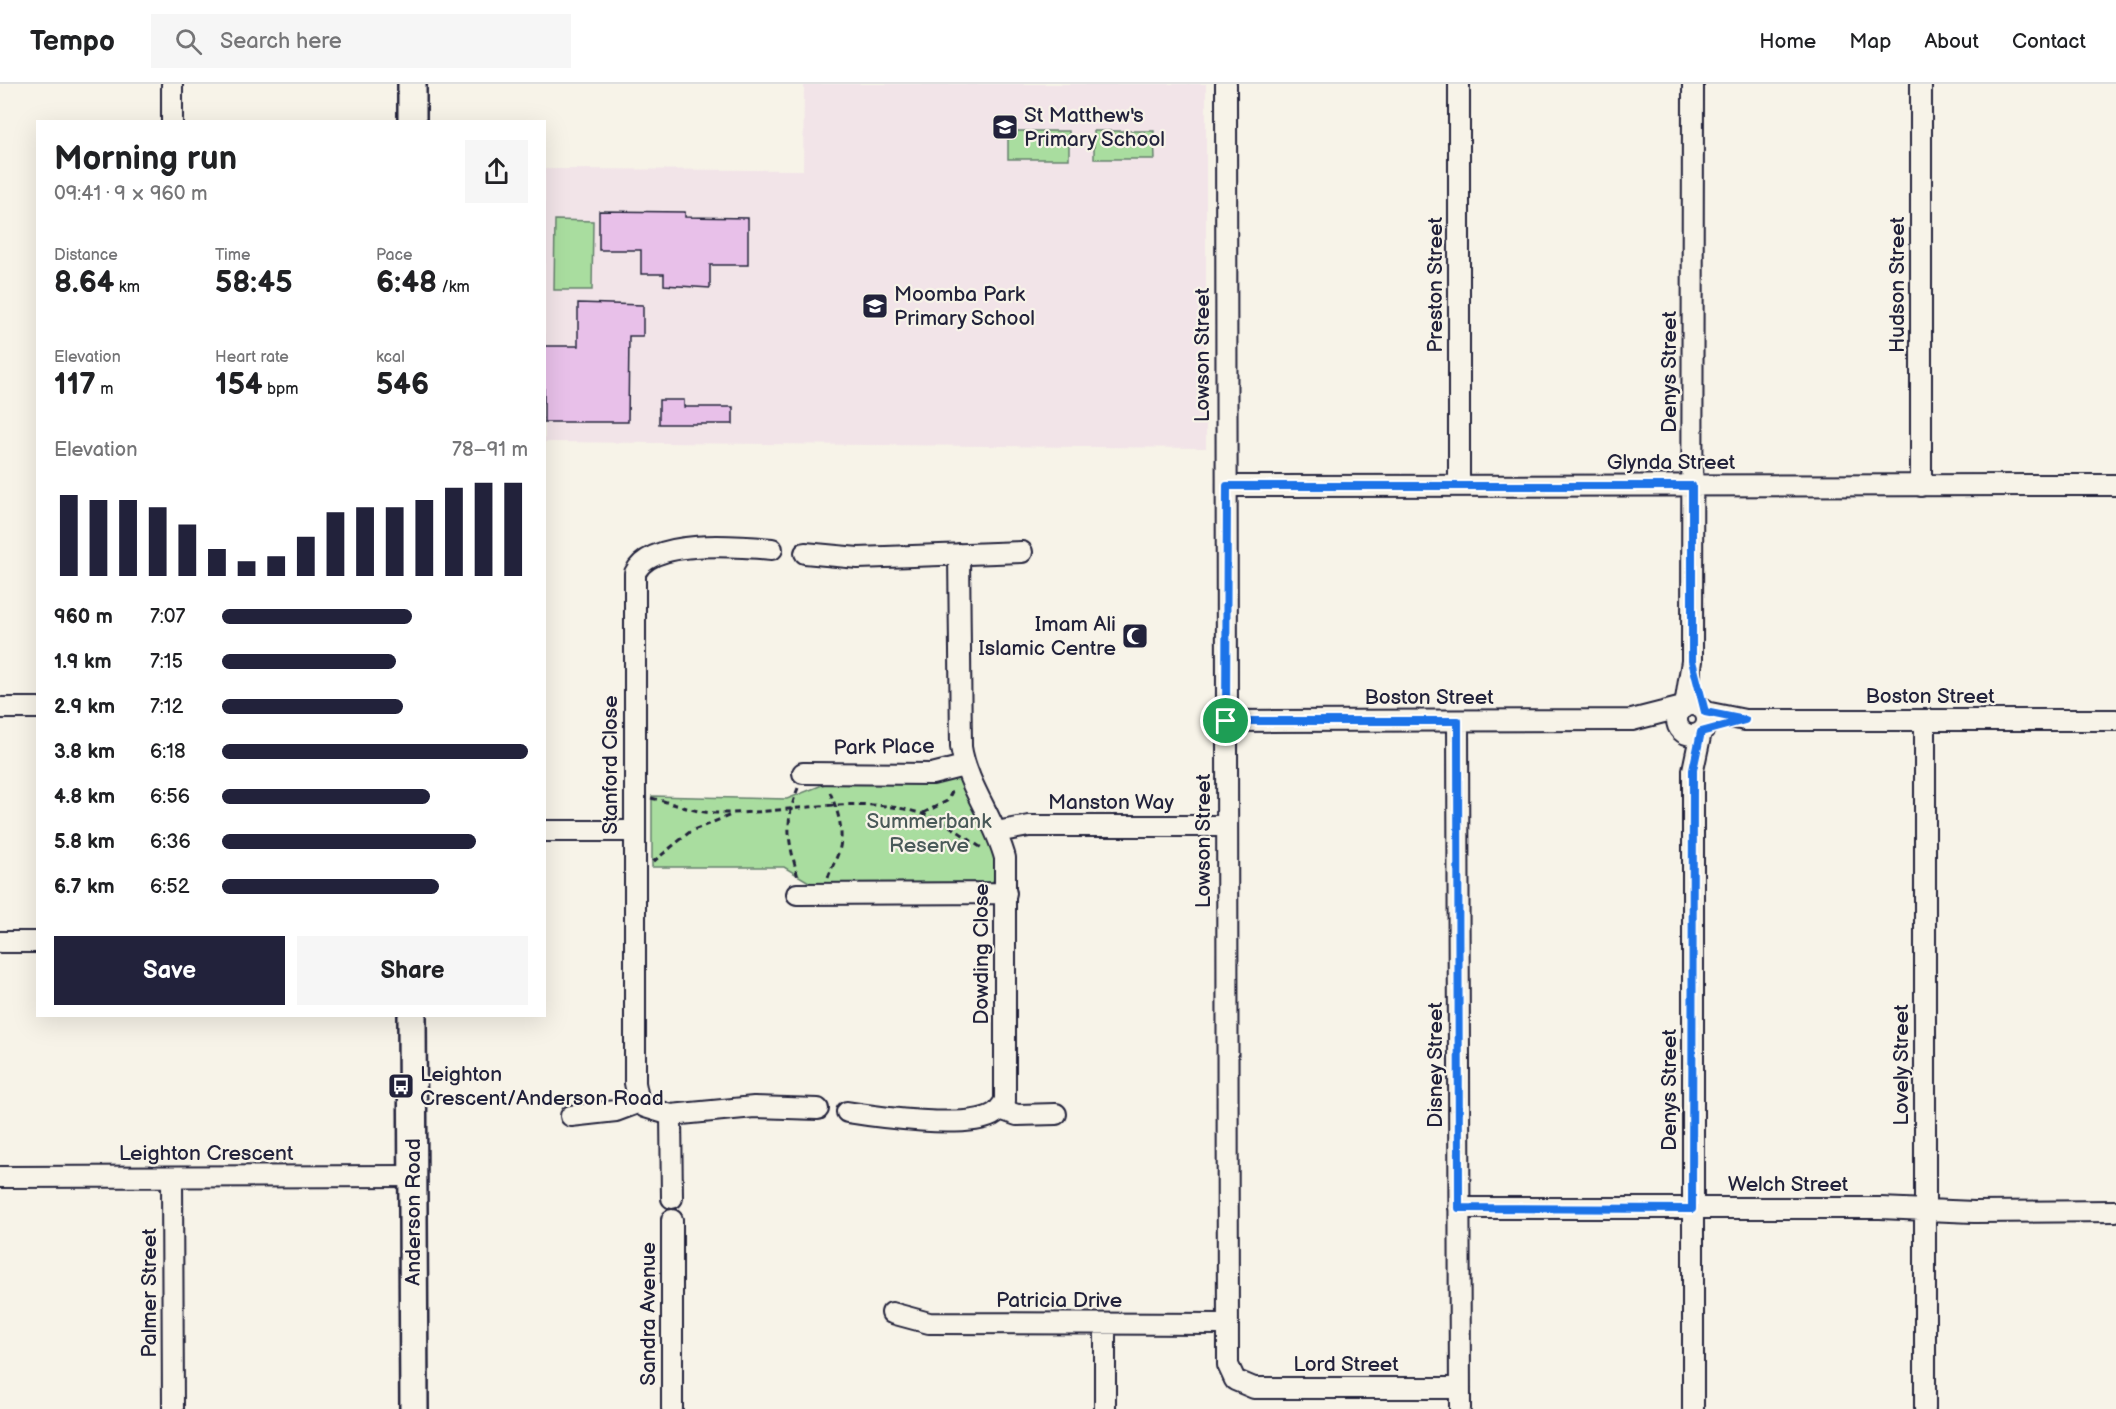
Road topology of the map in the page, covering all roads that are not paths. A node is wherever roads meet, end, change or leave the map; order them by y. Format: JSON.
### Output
{"nodes":[{"id":1,"x":172,"y":84,"type":"edge"},
{"id":2,"x":412,"y":84,"type":"edge"},
{"id":3,"x":1226,"y":84,"type":"edge"},
{"id":4,"x":1459,"y":84,"type":"edge"},
{"id":5,"x":1693,"y":84,"type":"edge"},
{"id":6,"x":1921,"y":84,"type":"edge"},
{"id":7,"x":172,"y":120,"type":"edge"},
{"id":8,"x":412,"y":120,"type":"edge"},
{"id":9,"x":2116,"y":485,"type":"edge"},
{"id":10,"x":1227,"y":486,"type":"junction"},
{"id":11,"x":1459,"y":486,"type":"junction"},
{"id":12,"x":1692,"y":486,"type":"junction"},
{"id":13,"x":1921,"y":486,"type":"junction"},
{"id":14,"x":772,"y":549,"type":"dead end"},
{"id":15,"x":1022,"y":552,"type":"dead end"},
{"id":16,"x":805,"y":553,"type":"dead end"},
{"id":17,"x":959,"y":554,"type":"junction"},
{"id":18,"x":0,"y":708,"type":"edge"},
{"id":19,"x":36,"y":708,"type":"edge"},
{"id":20,"x":1697,"y":716,"type":"junction"},
{"id":21,"x":1632,"y":720,"type":"junction"},
{"id":22,"x":1925,"y":720,"type":"junction"},
{"id":23,"x":2116,"y":720,"type":"edge"},
{"id":24,"x":1226,"y":721,"type":"junction"},
{"id":25,"x":1458,"y":721,"type":"junction"},
{"id":26,"x":1680,"y":729,"type":"junction"},
{"id":27,"x":1693,"y":770,"type":"junction"},
{"id":28,"x":803,"y":773,"type":"road end"},
{"id":29,"x":960,"y":774,"type":"junction"},
{"id":30,"x":1227,"y":826,"type":"junction"},
{"id":31,"x":546,"y":831,"type":"edge"},
{"id":32,"x":634,"y":831,"type":"junction"},
{"id":33,"x":996,"y":832,"type":"junction"},
{"id":34,"x":1006,"y":892,"type":"junction"},
{"id":35,"x":799,"y":894,"type":"road end"},
{"id":36,"x":0,"y":942,"type":"edge"},
{"id":37,"x":36,"y":942,"type":"edge"},
{"id":38,"x":412,"y":1017,"type":"edge"},
{"id":39,"x":640,"y":1102,"type":"junction"},
{"id":40,"x":818,"y":1109,"type":"dead end"},
{"id":41,"x":1000,"y":1109,"type":"junction"},
{"id":42,"x":847,"y":1112,"type":"dead end"},
{"id":43,"x":1056,"y":1114,"type":"dead end"},
{"id":44,"x":671,"y":1115,"type":"junction"},
{"id":45,"x":571,"y":1116,"type":"dead end"},
{"id":46,"x":413,"y":1176,"type":"junction"},
{"id":47,"x":0,"y":1177,"type":"edge"},
{"id":48,"x":172,"y":1177,"type":"junction"},
{"id":49,"x":672,"y":1198,"type":"dead end"},
{"id":50,"x":1459,"y":1208,"type":"junction"},
{"id":51,"x":1692,"y":1209,"type":"junction"},
{"id":52,"x":1926,"y":1210,"type":"junction"},
{"id":53,"x":2116,"y":1211,"type":"edge"},
{"id":54,"x":672,"y":1220,"type":"dead end"},
{"id":55,"x":892,"y":1313,"type":"dead end"},
{"id":56,"x":1104,"y":1324,"type":"junction"},
{"id":57,"x":1226,"y":1324,"type":"junction"},
{"id":58,"x":1235,"y":1380,"type":"joint"},
{"id":59,"x":1460,"y":1388,"type":"junction"},
{"id":60,"x":173,"y":1409,"type":"edge"},
{"id":61,"x":414,"y":1409,"type":"edge"},
{"id":62,"x":672,"y":1409,"type":"edge"},
{"id":63,"x":1105,"y":1409,"type":"edge"},
{"id":64,"x":1460,"y":1409,"type":"edge"},
{"id":65,"x":1693,"y":1409,"type":"edge"},
{"id":66,"x":1926,"y":1409,"type":"edge"}],
"edges":[{"from":1,"to":7,"type":"street"},
{"from":2,"to":8,"type":"street"},
{"from":3,"to":10,"type":"street","name":"Lowson Street"},
{"from":4,"to":11,"type":"street","name":"Preston Street"},
{"from":5,"to":12,"type":"street","name":"Denys Street"},
{"from":6,"to":13,"type":"street","name":"Hudson Street"},
{"from":9,"to":13,"type":"street","name":"Glynda Street"},
{"from":10,"to":11,"type":"street","name":"Glynda Street"},
{"from":10,"to":24,"type":"street","name":"Lowson Street"},
{"from":11,"to":12,"type":"street","name":"Glynda Street"},
{"from":12,"to":13,"type":"street","name":"Glynda Street"},
{"from":12,"to":20,"type":"street","name":"Denys Street"},
{"from":14,"to":32,"type":"street","name":"Stanford Close"},
{"from":15,"to":17,"type":"street"},
{"from":16,"to":17,"type":"street"},
{"from":17,"to":29,"type":"street","name":"Dowding Close"},
{"from":18,"to":19,"type":"street"},
{"from":20,"to":21,"type":"street","name":"Boston Street"},
{"from":20,"to":22,"type":"street","name":"Boston Street"},
{"from":20,"to":26,"type":"street"},
{"from":20,"to":27,"type":"street","name":"Denys Street"},
{"from":21,"to":25,"type":"street","name":"Boston Street"},
{"from":21,"to":26,"type":"street","name":"Boston Street"},
{"from":22,"to":23,"type":"street","name":"Boston Street"},
{"from":22,"to":52,"type":"street","name":"Lovely Street"},
{"from":24,"to":25,"type":"street","name":"Boston Street"},
{"from":24,"to":30,"type":"street","name":"Lowson Street"},
{"from":25,"to":50,"type":"street","name":"Disney Street"},
{"from":26,"to":27,"type":"street","name":"Denys Street"},
{"from":27,"to":51,"type":"street","name":"Denys Street"},
{"from":28,"to":29,"type":"street","name":"Park Place"},
{"from":29,"to":33,"type":"street","name":"Dowding Close"},
{"from":30,"to":33,"type":"street","name":"Manston Way"},
{"from":30,"to":57,"type":"street","name":"Lowson Street"},
{"from":31,"to":32,"type":"street"},
{"from":32,"to":39,"type":"street","name":"Stanford Close"},
{"from":33,"to":34,"type":"street","name":"Dowding Close"},
{"from":34,"to":35,"type":"street"},
{"from":34,"to":41,"type":"street","name":"Dowding Close"},
{"from":36,"to":37,"type":"street"},
{"from":38,"to":46,"type":"street","name":"Anderson Road"},
{"from":39,"to":44,"type":"street"},
{"from":39,"to":45,"type":"street"},
{"from":40,"to":44,"type":"street"},
{"from":41,"to":42,"type":"street"},
{"from":41,"to":43,"type":"street"},
{"from":44,"to":49,"type":"street"},
{"from":46,"to":48,"type":"street","name":"Leighton Crescent"},
{"from":46,"to":61,"type":"street","name":"Anderson Road"},
{"from":47,"to":48,"type":"street","name":"Leighton Crescent"},
{"from":48,"to":60,"type":"street","name":"Palmer Street"},
{"from":50,"to":51,"type":"street","name":"Welch Street"},
{"from":50,"to":59,"type":"street","name":"Disney Street"},
{"from":51,"to":52,"type":"street","name":"Welch Street"},
{"from":51,"to":65,"type":"street","name":"Denys Street"},
{"from":52,"to":53,"type":"street","name":"Welch Street"},
{"from":52,"to":66,"type":"street","name":"Lovely Street"},
{"from":54,"to":62,"type":"street","name":"Sandra Avenue"},
{"from":55,"to":56,"type":"street","name":"Patricia Drive"},
{"from":56,"to":57,"type":"street","name":"Patricia Drive"},
{"from":56,"to":63,"type":"street"},
{"from":57,"to":58,"type":"street","name":"Lowson Street"},
{"from":58,"to":59,"type":"street","name":"Lord Street"},
{"from":59,"to":64,"type":"street","name":"Disney Street"}]}
